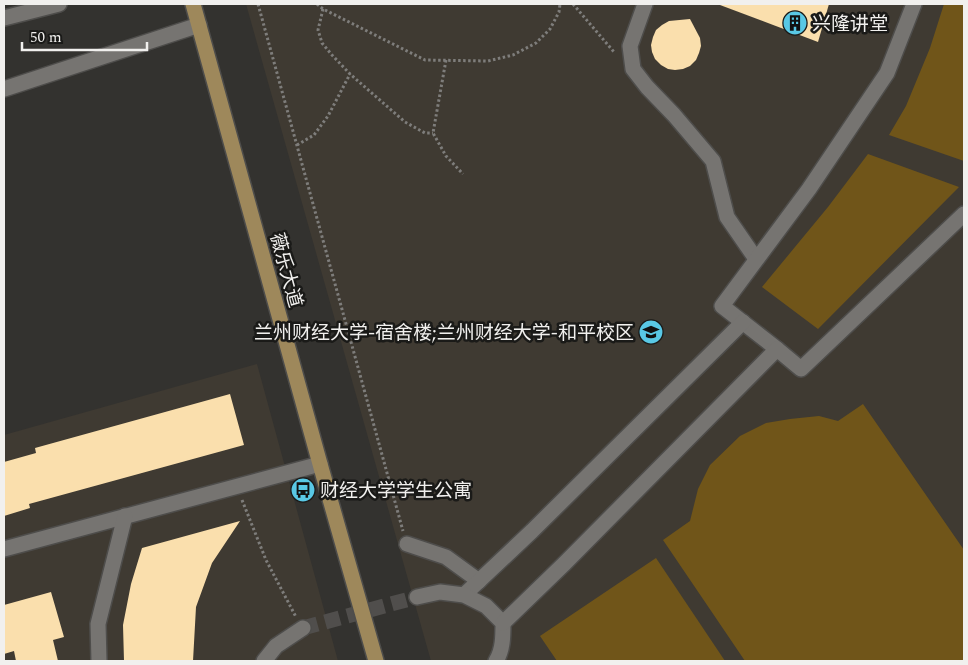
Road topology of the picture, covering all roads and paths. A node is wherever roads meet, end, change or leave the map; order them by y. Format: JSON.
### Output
{"nodes":[{"id":1,"x":59,"y":4,"type":"edge"},
{"id":2,"x":193,"y":4,"type":"edge"},
{"id":3,"x":258,"y":4,"type":"edge"},
{"id":4,"x":317,"y":4,"type":"edge"},
{"id":5,"x":560,"y":4,"type":"edge"},
{"id":6,"x":573,"y":4,"type":"edge"},
{"id":7,"x":645,"y":4,"type":"edge"},
{"id":8,"x":914,"y":4,"type":"edge"},
{"id":9,"x":323,"y":9,"type":"junction"},
{"id":10,"x":4,"y":18,"type":"edge"},
{"id":11,"x":199,"y":25,"type":"junction"},
{"id":12,"x":446,"y":60,"type":"junction"},
{"id":13,"x":633,"y":69,"type":"junction"},
{"id":14,"x":350,"y":74,"type":"junction"},
{"id":15,"x":4,"y":89,"type":"edge"},
{"id":16,"x":433,"y":133,"type":"junction"},
{"id":17,"x":297,"y":145,"type":"junction"},
{"id":18,"x":463,"y":174,"type":"dead end"},
{"id":19,"x":964,"y":214,"type":"edge"},
{"id":20,"x":756,"y":259,"type":"junction"},
{"id":21,"x":743,"y":322,"type":"junction"},
{"id":22,"x":777,"y":349,"type":"junction"},
{"id":23,"x":320,"y":464,"type":"junction"},
{"id":24,"x":236,"y":486,"type":"junction"},
{"id":25,"x":125,"y":516,"type":"junction"},
{"id":26,"x":406,"y":544,"type":"joint"},
{"id":27,"x":4,"y":549,"type":"edge"},
{"id":28,"x":478,"y":582,"type":"junction"},
{"id":29,"x":464,"y":595,"type":"junction"},
{"id":30,"x":417,"y":597,"type":"tunnel mouth"},
{"id":31,"x":503,"y":623,"type":"junction"},
{"id":32,"x":303,"y":628,"type":"joint"},
{"id":33,"x":99,"y":661,"type":"edge"},
{"id":34,"x":264,"y":661,"type":"edge"},
{"id":35,"x":376,"y":661,"type":"edge"},
{"id":36,"x":496,"y":661,"type":"edge"}],
"edges":[{"from":1,"to":10,"type":"street"},
{"from":2,"to":11,"type":"main road","name":"薇乐大道"},
{"from":3,"to":17,"type":"path"},
{"from":4,"to":9,"type":"path"},
{"from":5,"to":12,"type":"path"},
{"from":6,"to":13,"type":"path"},
{"from":7,"to":13,"type":"street"},
{"from":8,"to":20,"type":"street"},
{"from":9,"to":12,"type":"path"},
{"from":9,"to":14,"type":"path"},
{"from":11,"to":15,"type":"street"},
{"from":11,"to":23,"type":"main road","name":"薇乐大道"},
{"from":12,"to":16,"type":"path"},
{"from":13,"to":20,"type":"street"},
{"from":14,"to":16,"type":"path"},
{"from":14,"to":17,"type":"path"},
{"from":16,"to":18,"type":"path"},
{"from":17,"to":26,"type":"path"},
{"from":19,"to":22,"type":"street"},
{"from":20,"to":21,"type":"street"},
{"from":21,"to":22,"type":"street"},
{"from":21,"to":28,"type":"street"},
{"from":22,"to":31,"type":"street"},
{"from":23,"to":24,"type":"street"},
{"from":23,"to":35,"type":"main road","name":"薇乐大道"},
{"from":24,"to":25,"type":"street"},
{"from":24,"to":32,"type":"path"},
{"from":25,"to":27,"type":"street"},
{"from":25,"to":33,"type":"street"},
{"from":26,"to":28,"type":"street"},
{"from":28,"to":29,"type":"street"},
{"from":29,"to":30,"type":"street"},
{"from":29,"to":31,"type":"street"},
{"from":31,"to":36,"type":"street"},
{"from":32,"to":34,"type":"street"}]}
